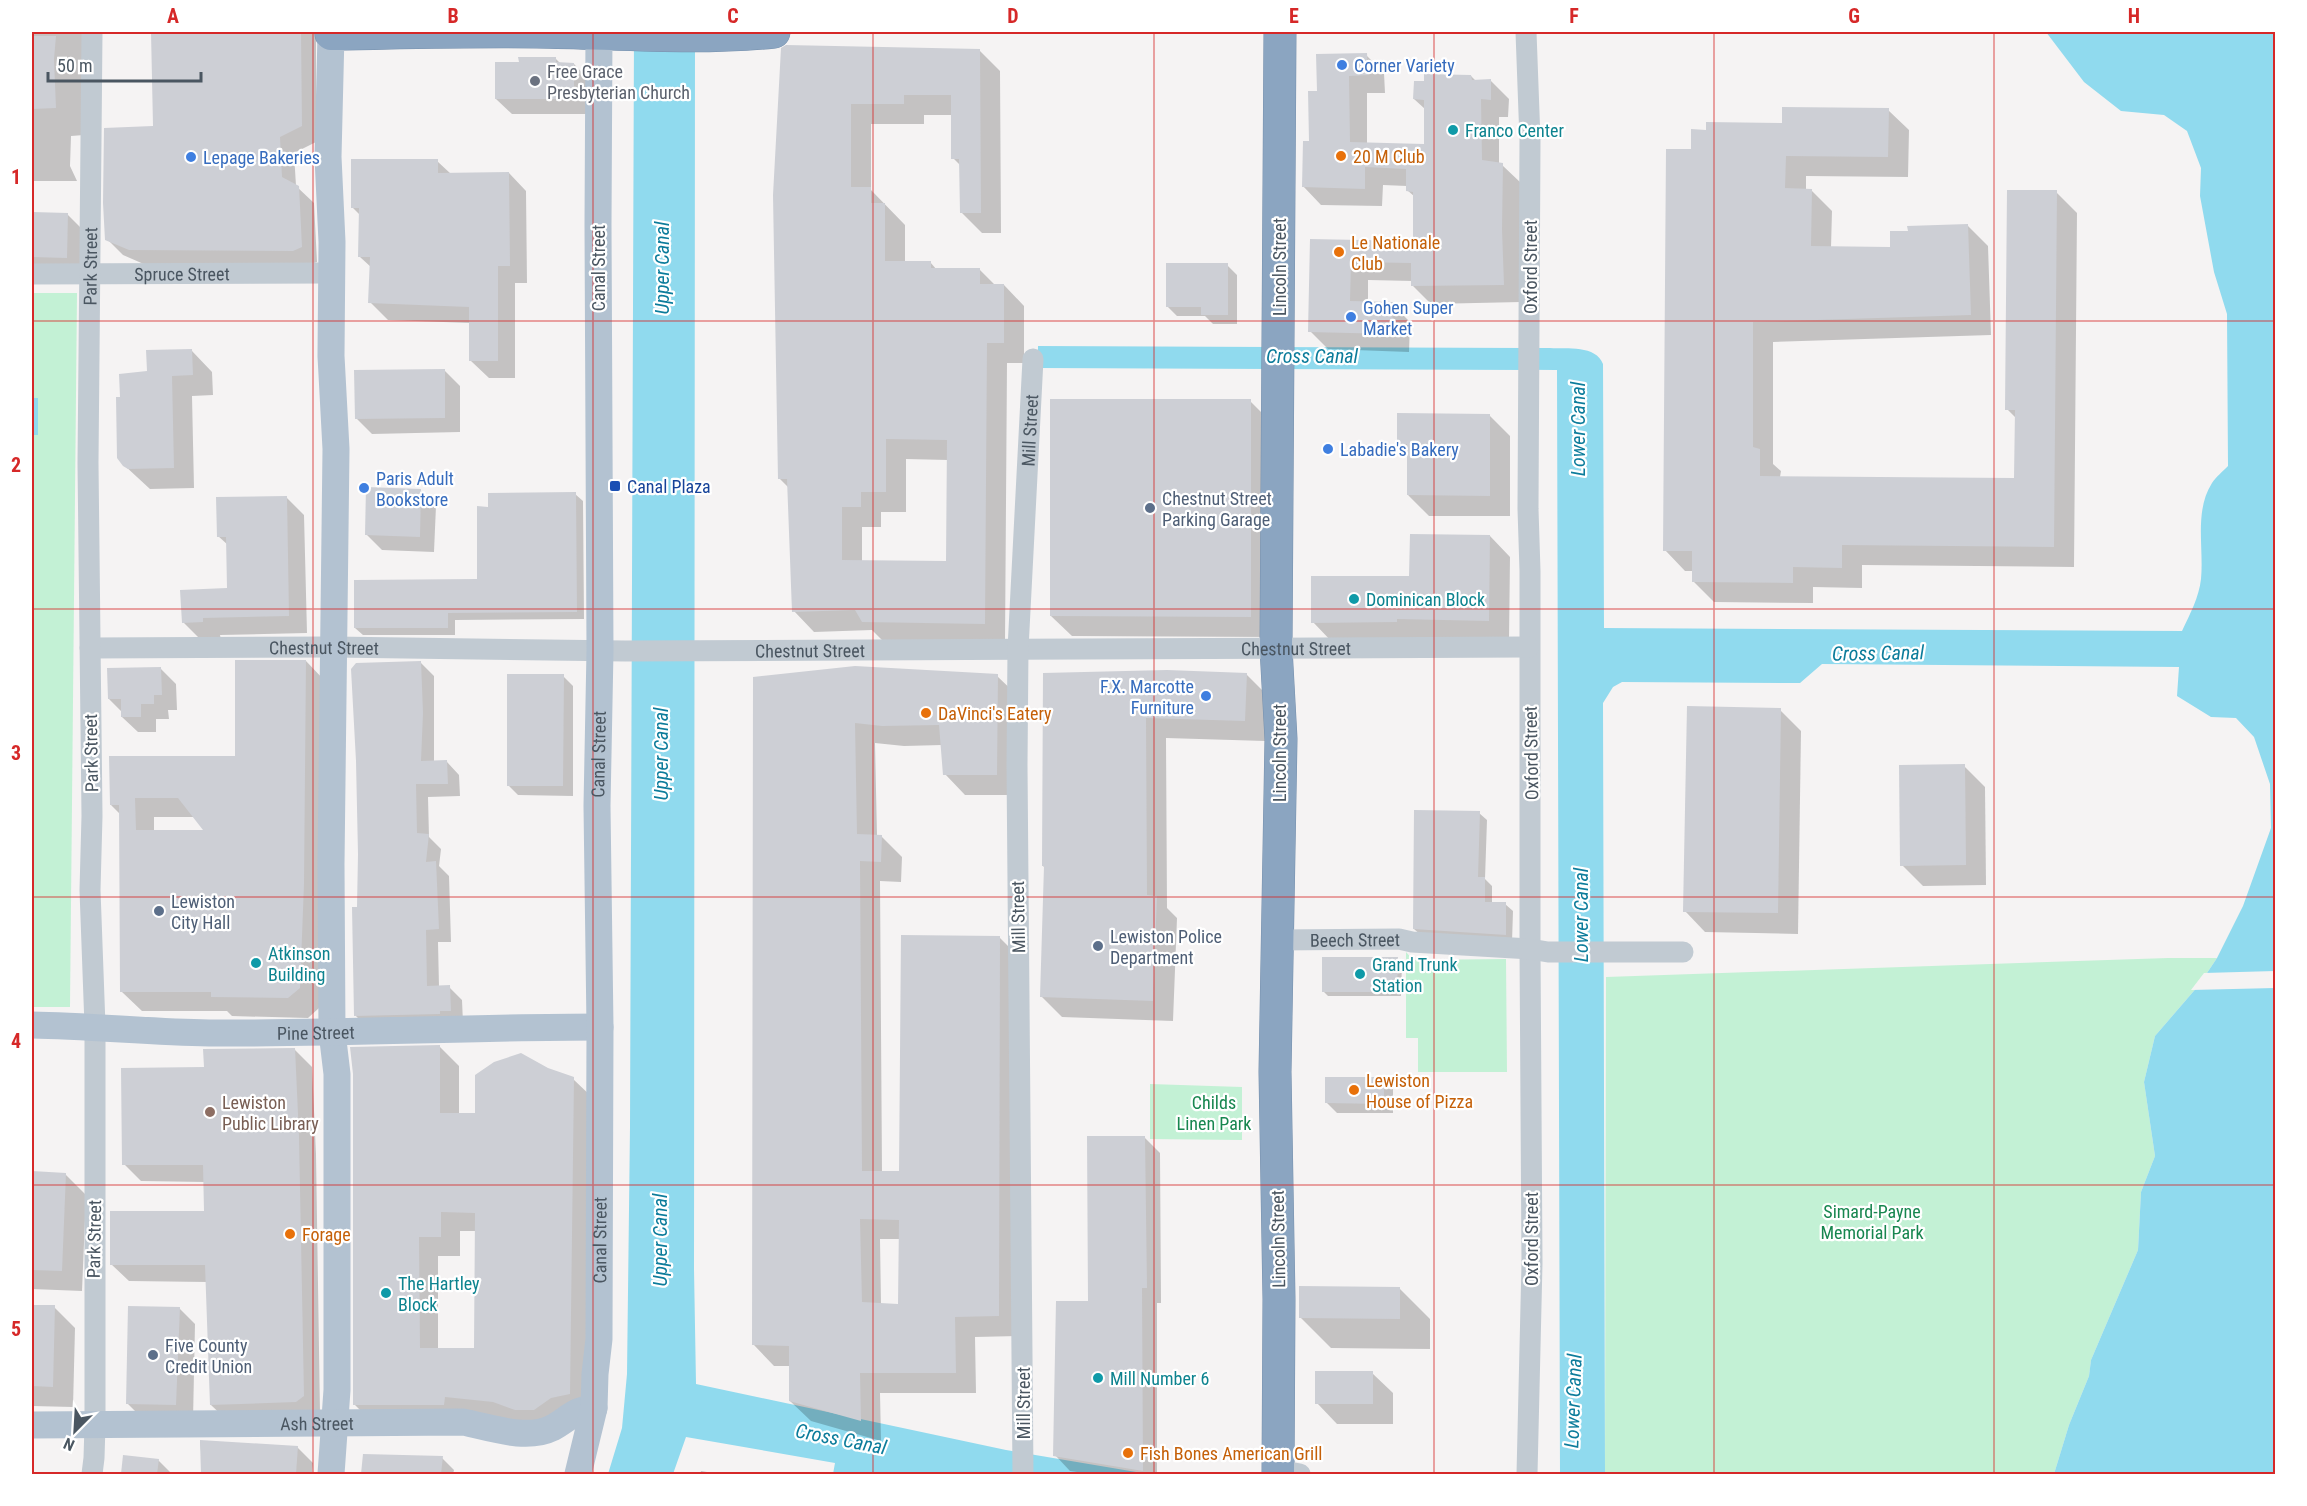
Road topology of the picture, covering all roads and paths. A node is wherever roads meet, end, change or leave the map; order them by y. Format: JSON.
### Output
{"nodes":[{"id":1,"x":92,"y":32,"type":"edge"},
{"id":2,"x":774,"y":32,"type":"edge"},
{"id":3,"x":1280,"y":32,"type":"edge"},
{"id":4,"x":1526,"y":32,"type":"edge"},
{"id":5,"x":331,"y":33,"type":"edge"},
{"id":6,"x":606,"y":34,"type":"edge"},
{"id":7,"x":332,"y":273,"type":"junction"},
{"id":8,"x":32,"y":274,"type":"edge"},
{"id":9,"x":91,"y":274,"type":"junction"},
{"id":10,"x":1033,"y":359,"type":"dead end"},
{"id":11,"x":334,"y":647,"type":"junction"},
{"id":12,"x":1529,"y":647,"type":"junction"},
{"id":13,"x":90,"y":648,"type":"junction"},
{"id":14,"x":1276,"y":648,"type":"junction"},
{"id":15,"x":1018,"y":649,"type":"junction"},
{"id":16,"x":612,"y":651,"type":"junction"},
{"id":17,"x":1277,"y":940,"type":"junction"},
{"id":18,"x":1539,"y":950,"type":"junction"},
{"id":19,"x":1683,"y":952,"type":"dead end"},
{"id":20,"x":32,"y":1026,"type":"edge"},
{"id":21,"x":95,"y":1026,"type":"junction"},
{"id":22,"x":600,"y":1027,"type":"junction"},
{"id":23,"x":332,"y":1032,"type":"junction"},
{"id":24,"x":594,"y":1408,"type":"junction"},
{"id":25,"x":336,"y":1423,"type":"junction"},
{"id":26,"x":32,"y":1425,"type":"edge"},
{"id":27,"x":95,"y":1425,"type":"junction"},
{"id":28,"x":1286,"y":1473,"type":"edge"},
{"id":29,"x":92,"y":1474,"type":"edge"},
{"id":30,"x":331,"y":1474,"type":"edge"},
{"id":31,"x":578,"y":1474,"type":"edge"},
{"id":32,"x":1023,"y":1474,"type":"edge"},
{"id":33,"x":1527,"y":1474,"type":"edge"}],
"edges":[{"from":1,"to":9,"type":"street","name":"Park Street"},
{"from":2,"to":6,"type":"highway"},
{"from":3,"to":14,"type":"highway","name":"Lincoln Street"},
{"from":4,"to":12,"type":"street","name":"Oxford Street"},
{"from":5,"to":6,"type":"highway"},
{"from":5,"to":7,"type":"main road"},
{"from":6,"to":16,"type":"main road","name":"Canal Street"},
{"from":7,"to":9,"type":"street","name":"Spruce Street"},
{"from":7,"to":11,"type":"main road"},
{"from":8,"to":9,"type":"street","name":"Spruce Street"},
{"from":9,"to":13,"type":"street","name":"Park Street"},
{"from":10,"to":15,"type":"street","name":"Mill Street"},
{"from":11,"to":13,"type":"street","name":"Chestnut Street"},
{"from":11,"to":16,"type":"street","name":"Chestnut Street"},
{"from":11,"to":23,"type":"main road"},
{"from":12,"to":14,"type":"street","name":"Chestnut Street"},
{"from":12,"to":18,"type":"street","name":"Oxford Street"},
{"from":13,"to":21,"type":"street","name":"Park Street"},
{"from":14,"to":15,"type":"street","name":"Chestnut Street"},
{"from":14,"to":17,"type":"highway","name":"Lincoln Street"},
{"from":15,"to":16,"type":"street","name":"Chestnut Street"},
{"from":15,"to":32,"type":"street","name":"Mill Street"},
{"from":16,"to":22,"type":"main road","name":"Canal Street"},
{"from":17,"to":18,"type":"street","name":"Beech Street"},
{"from":17,"to":28,"type":"highway","name":"Lincoln Street"},
{"from":18,"to":19,"type":"street","name":"Beech Street"},
{"from":18,"to":33,"type":"street","name":"Oxford Street"},
{"from":20,"to":21,"type":"main road","name":"Pine Street"},
{"from":21,"to":23,"type":"main road","name":"Pine Street"},
{"from":21,"to":27,"type":"street","name":"Park Street"},
{"from":22,"to":23,"type":"main road","name":"Pine Street"},
{"from":22,"to":24,"type":"main road","name":"Canal Street"},
{"from":23,"to":25,"type":"main road"},
{"from":24,"to":25,"type":"main road","name":"Ash Street"},
{"from":24,"to":31,"type":"main road","name":"Canal Street"},
{"from":25,"to":27,"type":"main road","name":"Ash Street"},
{"from":25,"to":30,"type":"main road"},
{"from":26,"to":27,"type":"main road","name":"Ash Street"},
{"from":27,"to":29,"type":"street","name":"Park Street"}]}
